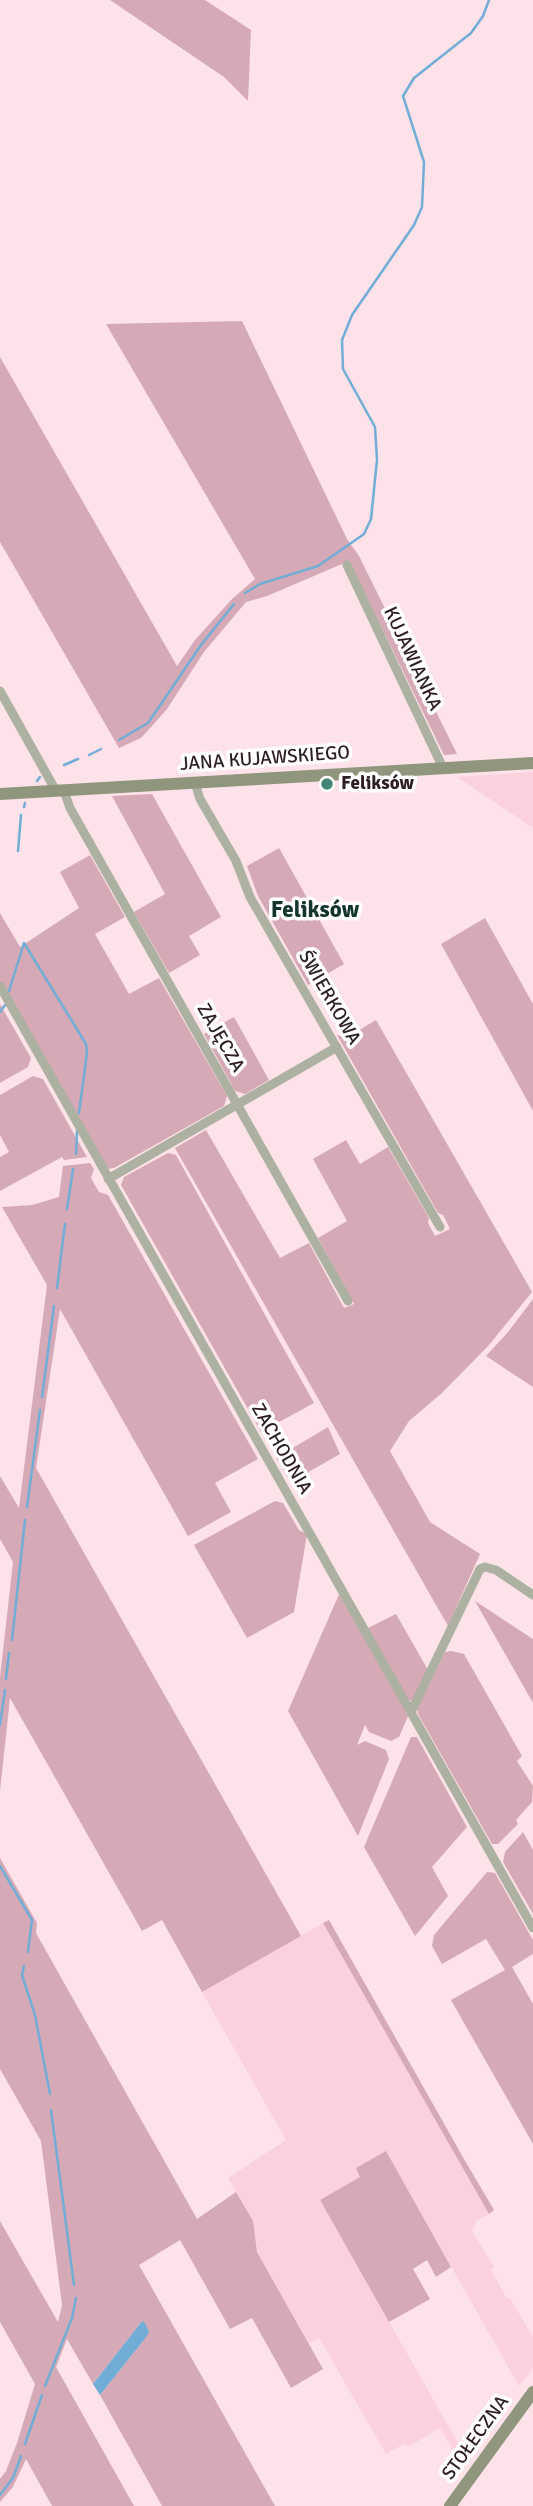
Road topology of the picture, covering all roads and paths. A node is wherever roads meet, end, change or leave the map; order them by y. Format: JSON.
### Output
{"nodes":[{"id":1,"x":347,"y":565,"type":"dead end"},
{"id":2,"x":0,"y":691,"type":"edge"},
{"id":3,"x":533,"y":763,"type":"edge"},
{"id":4,"x":443,"y":768,"type":"junction"},
{"id":5,"x":195,"y":783,"type":"junction"},
{"id":6,"x":60,"y":791,"type":"junction"},
{"id":7,"x":0,"y":794,"type":"edge"},
{"id":8,"x":0,"y":986,"type":"edge"},
{"id":9,"x":337,"y":1047,"type":"junction"},
{"id":10,"x":239,"y":1105,"type":"junction"},
{"id":11,"x":108,"y":1179,"type":"junction"},
{"id":12,"x":440,"y":1227,"type":"dead end"},
{"id":13,"x":348,"y":1301,"type":"dead end"},
{"id":14,"x":533,"y":1595,"type":"edge"},
{"id":15,"x":411,"y":1712,"type":"junction"},
{"id":16,"x":533,"y":1928,"type":"edge"},
{"id":17,"x":533,"y":2392,"type":"edge"},
{"id":18,"x":450,"y":2506,"type":"edge"}],
"edges":[{"from":1,"to":4,"type":"street","name":"KUJAWIANKA"},
{"from":2,"to":6,"type":"street","name":"ZAJĘCZA"},
{"from":3,"to":4,"type":"main road","name":"JANA KUJAWSKIEGO"},
{"from":4,"to":5,"type":"main road","name":"JANA KUJAWSKIEGO"},
{"from":5,"to":6,"type":"main road","name":"JANA KUJAWSKIEGO"},
{"from":5,"to":9,"type":"street","name":"ŚWIERKOWA"},
{"from":6,"to":7,"type":"main road","name":"JANA KUJAWSKIEGO"},
{"from":6,"to":10,"type":"street","name":"ZAJĘCZA"},
{"from":8,"to":11,"type":"street","name":"ZACHODNIA"},
{"from":9,"to":10,"type":"street"},
{"from":9,"to":12,"type":"street","name":"ŚWIERKOWA"},
{"from":10,"to":11,"type":"street"},
{"from":10,"to":13,"type":"street","name":"ZAJĘCZA"},
{"from":11,"to":15,"type":"street","name":"ZACHODNIA"},
{"from":14,"to":15,"type":"street"},
{"from":15,"to":16,"type":"street","name":"ZACHODNIA"},
{"from":17,"to":18,"type":"main road","name":"STOŁECZNA"}]}
